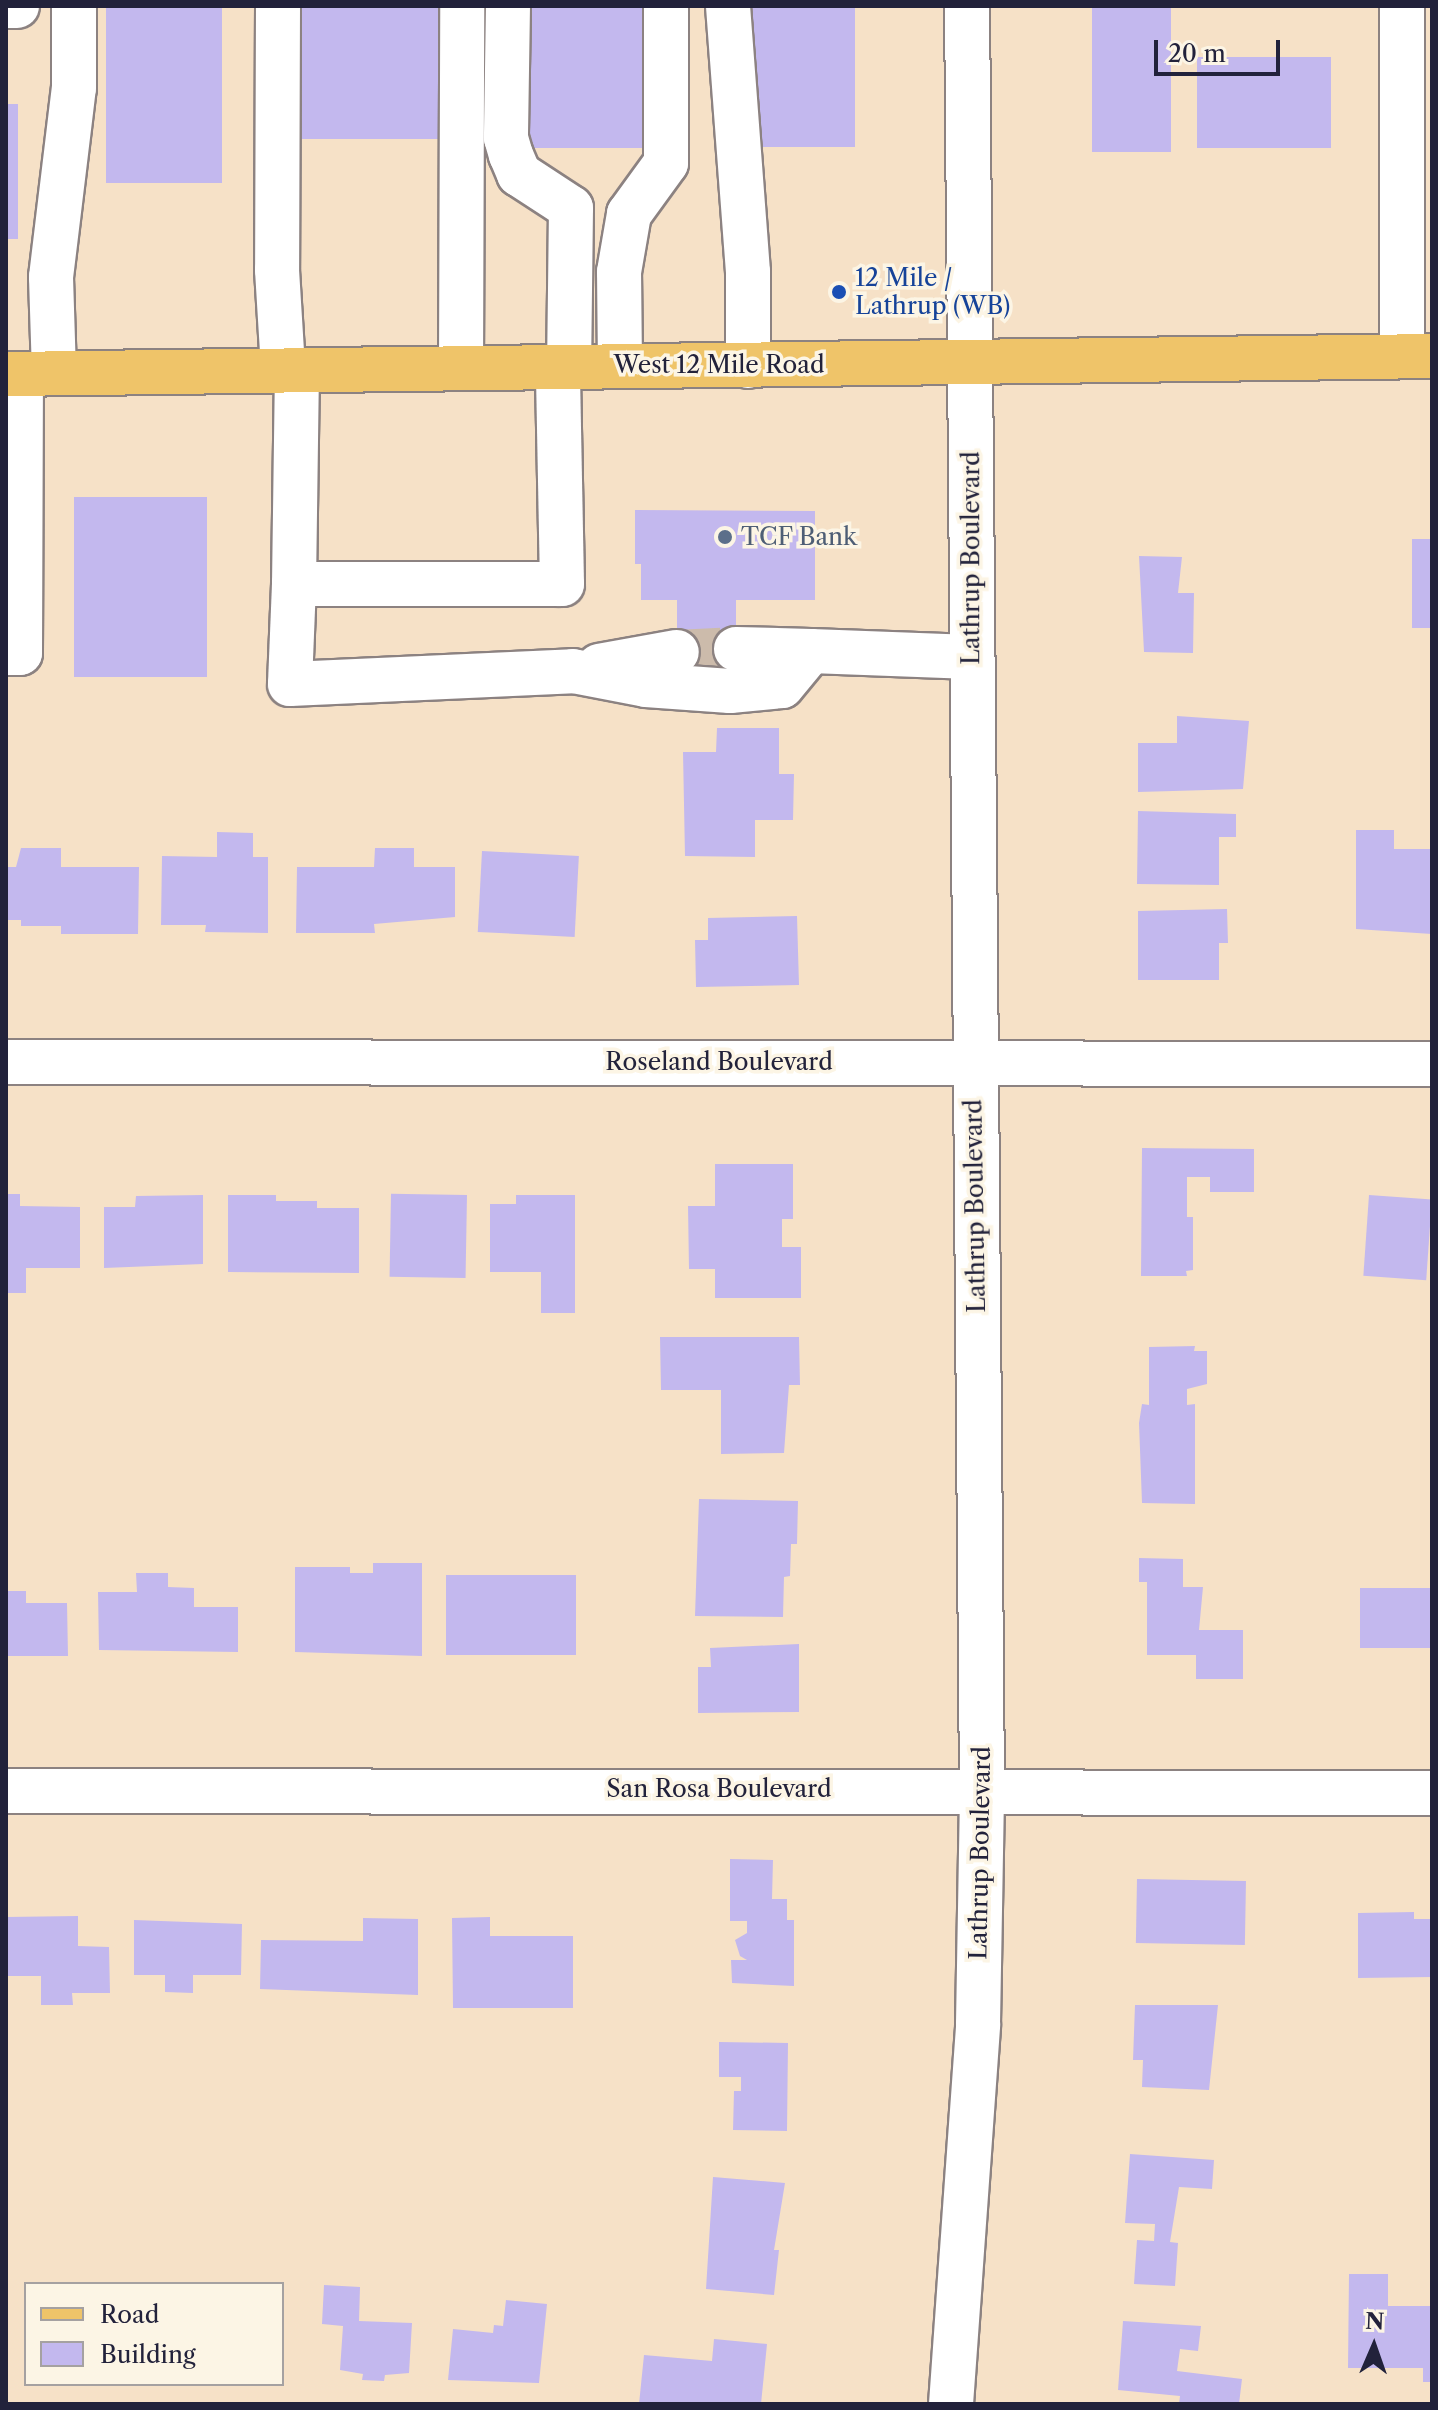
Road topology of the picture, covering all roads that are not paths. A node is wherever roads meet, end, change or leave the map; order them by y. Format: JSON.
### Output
{"nodes":[{"id":1,"x":6,"y":6,"type":"edge"},
{"id":2,"x":17,"y":6,"type":"edge"},
{"id":3,"x":74,"y":6,"type":"edge"},
{"id":4,"x":278,"y":6,"type":"edge"},
{"id":5,"x":462,"y":6,"type":"edge"},
{"id":6,"x":508,"y":6,"type":"edge"},
{"id":7,"x":666,"y":6,"type":"edge"},
{"id":8,"x":728,"y":6,"type":"edge"},
{"id":9,"x":967,"y":6,"type":"edge"},
{"id":10,"x":1402,"y":6,"type":"edge"},
{"id":11,"x":1417,"y":229,"type":"edge"},
{"id":12,"x":1417,"y":356,"type":"edge"},
{"id":13,"x":969,"y":364,"type":"junction"},
{"id":14,"x":564,"y":366,"type":"junction"},
{"id":15,"x":620,"y":366,"type":"junction"},
{"id":16,"x":748,"y":366,"type":"junction"},
{"id":17,"x":461,"y":367,"type":"junction"},
{"id":18,"x":290,"y":368,"type":"junction"},
{"id":19,"x":27,"y":374,"type":"edge"},
{"id":20,"x":13,"y":540,"type":"edge"},
{"id":21,"x":294,"y":584,"type":"junction"},
{"id":22,"x":736,"y":649,"type":"tunnel mouth"},
{"id":23,"x":811,"y":651,"type":"junction"},
{"id":24,"x":677,"y":652,"type":"tunnel mouth"},
{"id":25,"x":6,"y":653,"type":"edge"},
{"id":26,"x":972,"y":657,"type":"junction"},
{"id":27,"x":573,"y":671,"type":"junction"},
{"id":28,"x":973,"y":1061,"type":"junction"},
{"id":29,"x":6,"y":1062,"type":"edge"},
{"id":30,"x":1432,"y":1064,"type":"edge"},
{"id":31,"x":982,"y":1789,"type":"junction"},
{"id":32,"x":6,"y":1791,"type":"edge"},
{"id":33,"x":1432,"y":1793,"type":"edge"},
{"id":34,"x":951,"y":2404,"type":"edge"}],
"edges":[{"from":1,"to":2,"type":"street"},
{"from":3,"to":19,"type":"street"},
{"from":4,"to":18,"type":"street"},
{"from":5,"to":17,"type":"street"},
{"from":6,"to":14,"type":"street"},
{"from":7,"to":15,"type":"street"},
{"from":8,"to":16,"type":"street"},
{"from":9,"to":13,"type":"street","name":"Lathrup Boulevard"},
{"from":10,"to":11,"type":"street"},
{"from":11,"to":12,"type":"street"},
{"from":12,"to":13,"type":"main road","name":"West 12 Mile Road"},
{"from":13,"to":16,"type":"main road","name":"West 12 Mile Road"},
{"from":13,"to":26,"type":"street","name":"Lathrup Boulevard"},
{"from":14,"to":15,"type":"main road","name":"West 12 Mile Road"},
{"from":14,"to":17,"type":"main road","name":"West 12 Mile Road"},
{"from":14,"to":21,"type":"street"},
{"from":15,"to":16,"type":"main road","name":"West 12 Mile Road"},
{"from":17,"to":18,"type":"main road","name":"West 12 Mile Road"},
{"from":18,"to":19,"type":"main road","name":"West 12 Mile Road"},
{"from":18,"to":21,"type":"street"},
{"from":19,"to":20,"type":"street"},
{"from":20,"to":25,"type":"street"},
{"from":21,"to":27,"type":"street"},
{"from":22,"to":23,"type":"street"},
{"from":23,"to":26,"type":"street"},
{"from":23,"to":27,"type":"street"},
{"from":24,"to":27,"type":"street"},
{"from":26,"to":28,"type":"street","name":"Lathrup Boulevard"},
{"from":28,"to":29,"type":"street","name":"Roseland Boulevard"},
{"from":28,"to":30,"type":"street","name":"Roseland Boulevard"},
{"from":28,"to":31,"type":"street","name":"Lathrup Boulevard"},
{"from":31,"to":32,"type":"street","name":"San Rosa Boulevard"},
{"from":31,"to":33,"type":"street","name":"San Rosa Boulevard"},
{"from":31,"to":34,"type":"street","name":"Lathrup Boulevard"}]}
